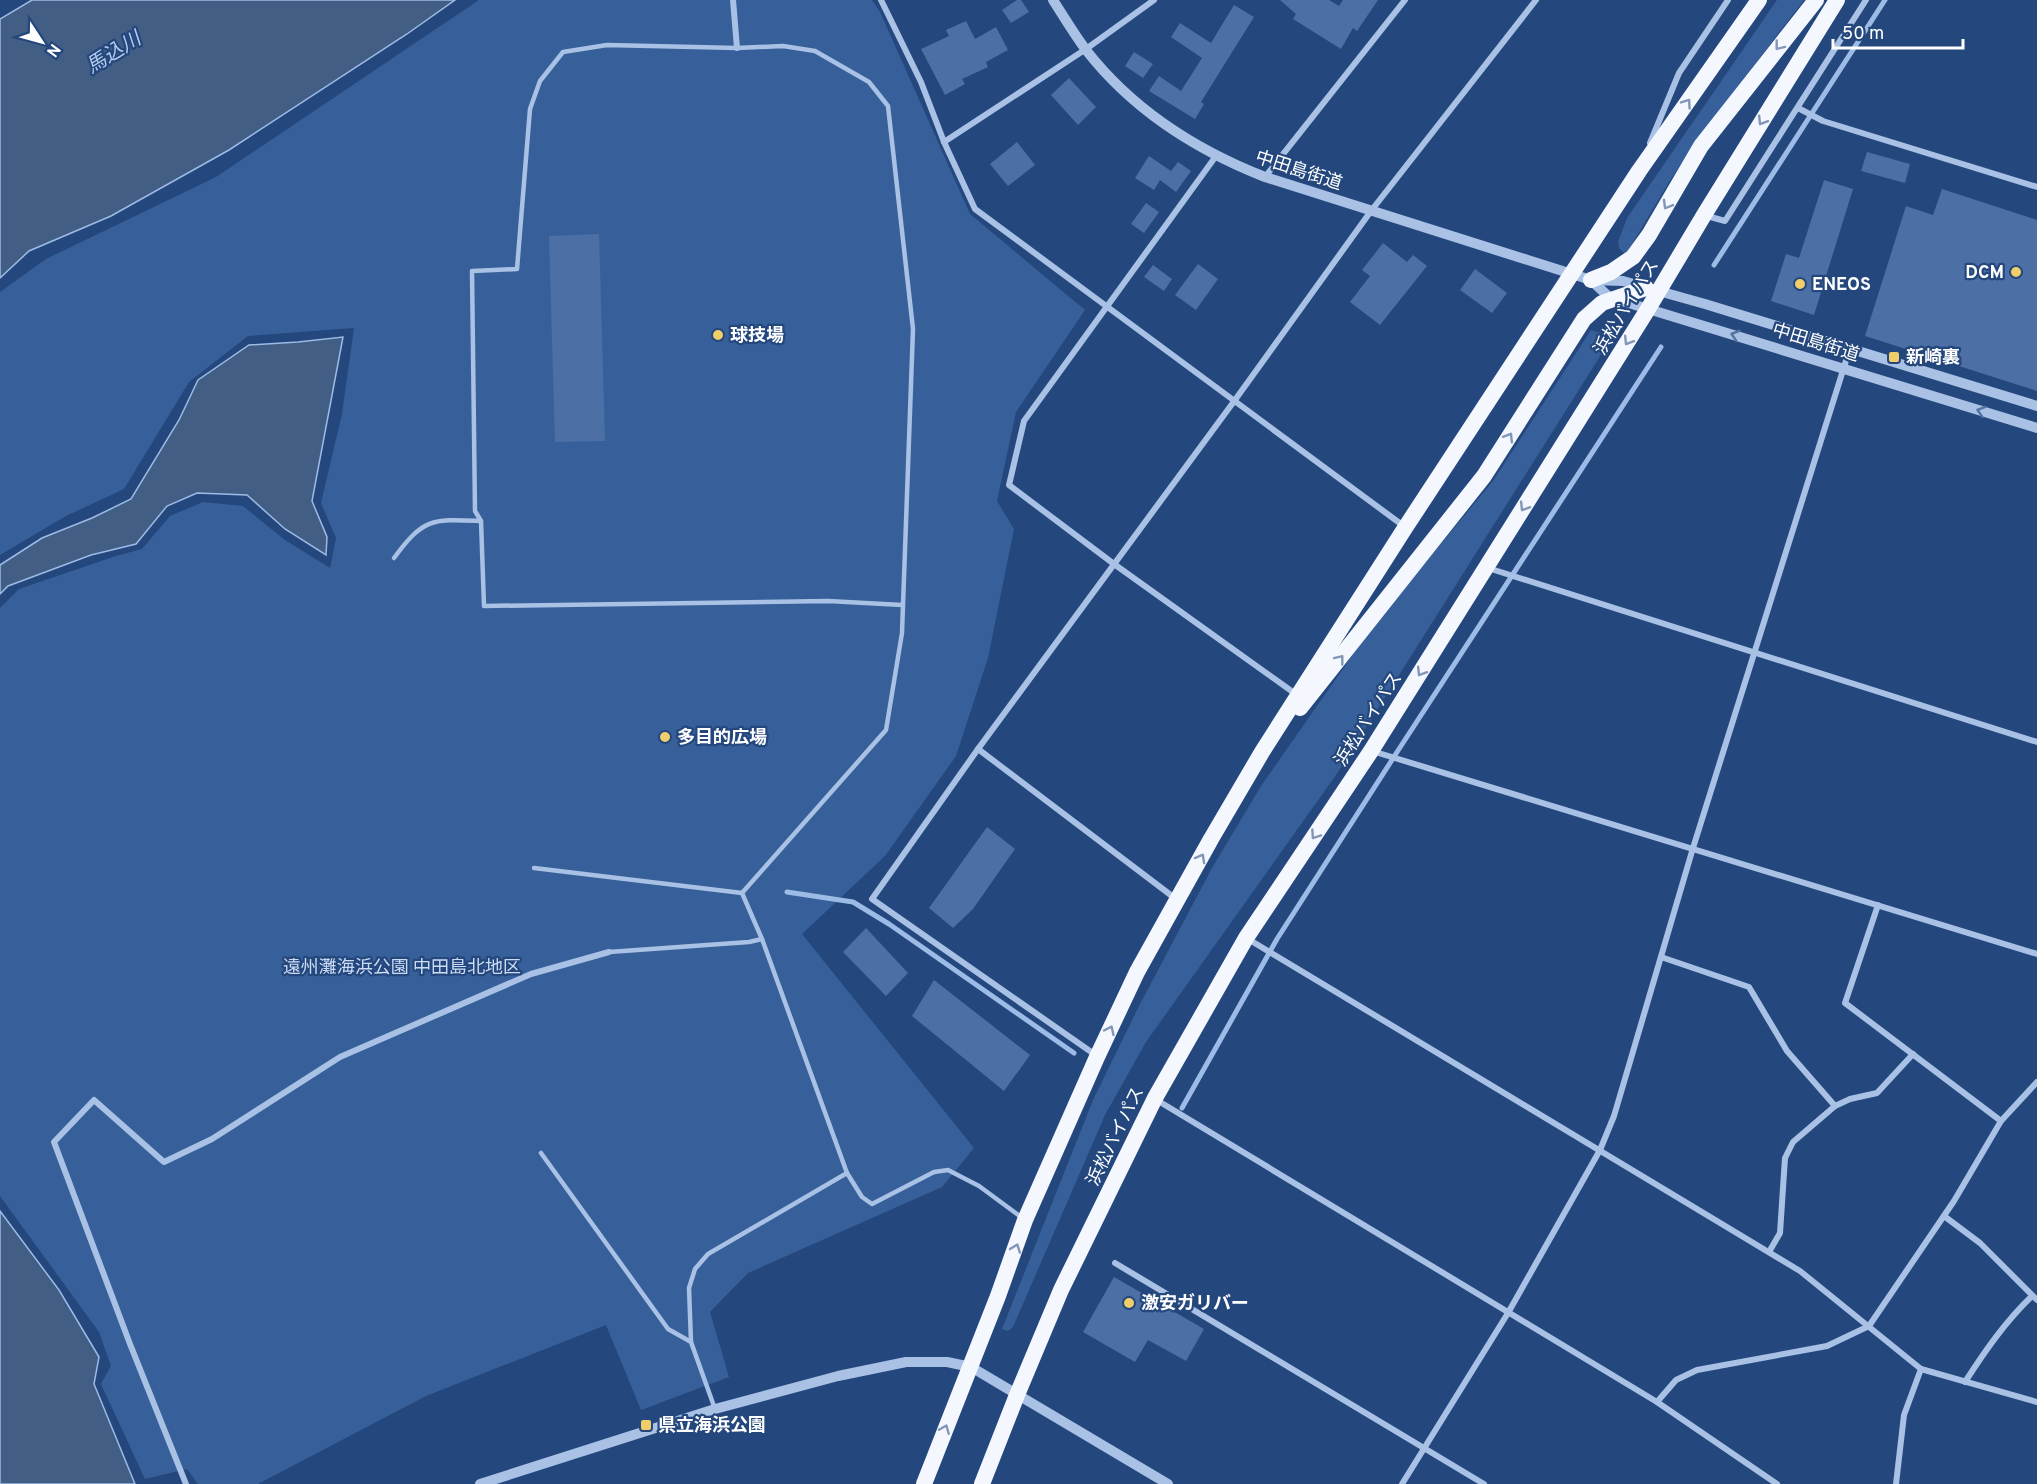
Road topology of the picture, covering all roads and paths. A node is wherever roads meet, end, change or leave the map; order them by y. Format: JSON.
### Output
{"nodes":[{"id":1,"x":733,"y":0,"type":"edge"},
{"id":2,"x":881,"y":0,"type":"edge"},
{"id":3,"x":1053,"y":0,"type":"edge"},
{"id":4,"x":1154,"y":0,"type":"edge"},
{"id":5,"x":1405,"y":0,"type":"edge"},
{"id":6,"x":1536,"y":0,"type":"edge"},
{"id":7,"x":1728,"y":0,"type":"edge"},
{"id":8,"x":1759,"y":0,"type":"edge"},
{"id":9,"x":1815,"y":0,"type":"edge"},
{"id":10,"x":1837,"y":0,"type":"edge"},
{"id":11,"x":1866,"y":0,"type":"edge"},
{"id":12,"x":737,"y":48,"type":"junction"},
{"id":13,"x":1086,"y":49,"type":"junction"},
{"id":14,"x":1798,"y":108,"type":"junction"},
{"id":15,"x":944,"y":142,"type":"junction"},
{"id":16,"x":1216,"y":156,"type":"junction"},
{"id":17,"x":1639,"y":171,"type":"junction"},
{"id":18,"x":1264,"y":177,"type":"junction"},
{"id":19,"x":2037,"y":187,"type":"edge"},
{"id":20,"x":1371,"y":211,"type":"junction"},
{"id":21,"x":1704,"y":215,"type":"junction"},
{"id":22,"x":1572,"y":274,"type":"junction"},
{"id":23,"x":1591,"y":280,"type":"junction"},
{"id":24,"x":1652,"y":290,"type":"junction"},
{"id":25,"x":1615,"y":299,"type":"junction"},
{"id":26,"x":1107,"y":305,"type":"junction"},
{"id":27,"x":1648,"y":309,"type":"junction"},
{"id":28,"x":1850,"y":348,"type":"junction"},
{"id":29,"x":1844,"y":368,"type":"junction"},
{"id":30,"x":1235,"y":400,"type":"junction"},
{"id":31,"x":2037,"y":406,"type":"edge"},
{"id":32,"x":2037,"y":428,"type":"edge"},
{"id":33,"x":481,"y":521,"type":"junction"},
{"id":34,"x":1406,"y":528,"type":"junction"},
{"id":35,"x":394,"y":558,"type":"dead end"},
{"id":36,"x":1114,"y":564,"type":"junction"},
{"id":37,"x":1494,"y":569,"type":"junction"},
{"id":38,"x":902,"y":605,"type":"junction"},
{"id":39,"x":1755,"y":653,"type":"junction"},
{"id":40,"x":1298,"y":696,"type":"junction"},
{"id":41,"x":2037,"y":741,"type":"edge"},
{"id":42,"x":978,"y":749,"type":"junction"},
{"id":43,"x":1262,"y":752,"type":"junction"},
{"id":44,"x":1377,"y":753,"type":"junction"},
{"id":45,"x":1693,"y":848,"type":"junction"},
{"id":46,"x":534,"y":868,"type":"dead end"},
{"id":47,"x":742,"y":893,"type":"junction"},
{"id":48,"x":1177,"y":900,"type":"junction"},
{"id":49,"x":1878,"y":905,"type":"junction"},
{"id":50,"x":762,"y":939,"type":"junction"},
{"id":51,"x":1253,"y":942,"type":"junction"},
{"id":52,"x":609,"y":952,"type":"joint"},
{"id":53,"x":2037,"y":954,"type":"edge"},
{"id":54,"x":1661,"y":957,"type":"junction"},
{"id":55,"x":1913,"y":1054,"type":"junction"},
{"id":56,"x":1097,"y":1057,"type":"junction"},
{"id":57,"x":2037,"y":1082,"type":"edge"},
{"id":58,"x":1155,"y":1098,"type":"junction"},
{"id":59,"x":1835,"y":1106,"type":"junction"},
{"id":60,"x":2001,"y":1122,"type":"junction"},
{"id":61,"x":1600,"y":1150,"type":"junction"},
{"id":62,"x":541,"y":1153,"type":"dead end"},
{"id":63,"x":847,"y":1173,"type":"junction"},
{"id":64,"x":1944,"y":1216,"type":"junction"},
{"id":65,"x":1025,"y":1220,"type":"junction"},
{"id":66,"x":1769,"y":1252,"type":"junction"},
{"id":67,"x":1114,"y":1263,"type":"dead end"},
{"id":68,"x":2034,"y":1298,"type":"edge"},
{"id":69,"x":1508,"y":1313,"type":"junction"},
{"id":70,"x":1869,"y":1326,"type":"junction"},
{"id":71,"x":691,"y":1342,"type":"junction"},
{"id":72,"x":970,"y":1367,"type":"junction"},
{"id":73,"x":1921,"y":1369,"type":"junction"},
{"id":74,"x":1965,"y":1382,"type":"junction"},
{"id":75,"x":1017,"y":1395,"type":"junction"},
{"id":76,"x":1657,"y":1402,"type":"junction"},
{"id":77,"x":2037,"y":1402,"type":"edge"},
{"id":78,"x":715,"y":1409,"type":"junction"},
{"id":79,"x":1424,"y":1448,"type":"junction"},
{"id":80,"x":186,"y":1484,"type":"edge"},
{"id":81,"x":480,"y":1484,"type":"edge"},
{"id":82,"x":924,"y":1484,"type":"edge"},
{"id":83,"x":982,"y":1484,"type":"edge"},
{"id":84,"x":1168,"y":1484,"type":"edge"},
{"id":85,"x":1402,"y":1484,"type":"edge"},
{"id":86,"x":1484,"y":1484,"type":"edge"},
{"id":87,"x":1777,"y":1484,"type":"edge"},
{"id":88,"x":1896,"y":1484,"type":"edge"}],
"edges":[{"from":1,"to":12,"type":"street"},
{"from":2,"to":15,"type":"street"},
{"from":3,"to":13,"type":"street","name":"中田島街道"},
{"from":4,"to":13,"type":"street"},
{"from":5,"to":18,"type":"street"},
{"from":6,"to":20,"type":"street"},
{"from":7,"to":17,"type":"street"},
{"from":17,"to":8,"type":"highway","one_way":true},
{"from":9,"to":23,"type":"highway","one_way":true},
{"from":10,"to":21,"type":"highway","name":"浜松バイパス","one_way":true},
{"from":11,"to":14,"type":"street"},
{"from":12,"to":33,"type":"lane"},
{"from":12,"to":38,"type":"lane"},
{"from":13,"to":15,"type":"street"},
{"from":13,"to":16,"type":"street","name":"中田島街道"},
{"from":14,"to":19,"type":"street"},
{"from":14,"to":21,"type":"street"},
{"from":15,"to":26,"type":"street"},
{"from":16,"to":18,"type":"street","name":"中田島街道"},
{"from":16,"to":26,"type":"street"},
{"from":17,"to":22,"type":"highway"},
{"from":18,"to":20,"type":"street","name":"中田島街道"},
{"from":20,"to":22,"type":"street","name":"中田島街道"},
{"from":20,"to":30,"type":"street"},
{"from":21,"to":24,"type":"highway","name":"浜松バイパス"},
{"from":22,"to":23,"type":"street","name":"中田島街道"},
{"from":22,"to":34,"type":"highway"},
{"from":23,"to":24,"type":"street","name":"中田島街道"},
{"from":23,"to":25,"type":"street","name":"中田島街道"},
{"from":24,"to":25,"type":"highway"},
{"from":24,"to":27,"type":"highway","name":"浜松バイパス"},
{"from":24,"to":28,"type":"street","name":"中田島街道"},
{"from":25,"to":27,"type":"street","name":"中田島街道"},
{"from":43,"to":25,"type":"highway","one_way":true},
{"from":26,"to":30,"type":"street"},
{"from":26,"to":36,"type":"street"},
{"from":29,"to":27,"type":"street","name":"中田島街道","one_way":true},
{"from":27,"to":37,"type":"highway","name":"浜松バイパス","one_way":true},
{"from":28,"to":29,"type":"street"},
{"from":28,"to":31,"type":"street","name":"中田島街道"},
{"from":32,"to":29,"type":"street","name":"中田島街道","one_way":true},
{"from":29,"to":39,"type":"street"},
{"from":30,"to":34,"type":"street"},
{"from":30,"to":36,"type":"street"},
{"from":33,"to":35,"type":"lane"},
{"from":33,"to":38,"type":"lane"},
{"from":34,"to":40,"type":"highway"},
{"from":36,"to":40,"type":"street"},
{"from":36,"to":42,"type":"street"},
{"from":37,"to":39,"type":"street"},
{"from":37,"to":44,"type":"highway","name":"浜松バイパス","one_way":true},
{"from":38,"to":47,"type":"lane"},
{"from":39,"to":41,"type":"street"},
{"from":39,"to":45,"type":"street"},
{"from":40,"to":43,"type":"highway"},
{"from":42,"to":48,"type":"street"},
{"from":42,"to":56,"type":"street"},
{"from":48,"to":43,"type":"highway","one_way":true},
{"from":44,"to":45,"type":"street"},
{"from":44,"to":51,"type":"highway","name":"浜松バイパス","one_way":true},
{"from":45,"to":49,"type":"street"},
{"from":45,"to":54,"type":"street"},
{"from":46,"to":47,"type":"lane"},
{"from":47,"to":50,"type":"lane"},
{"from":56,"to":48,"type":"highway","one_way":true},
{"from":49,"to":53,"type":"street"},
{"from":49,"to":55,"type":"street"},
{"from":50,"to":52,"type":"lane"},
{"from":50,"to":63,"type":"lane"},
{"from":51,"to":58,"type":"highway","name":"浜松バイパス"},
{"from":51,"to":61,"type":"street"},
{"from":52,"to":80,"type":"street"},
{"from":54,"to":59,"type":"street"},
{"from":54,"to":61,"type":"street"},
{"from":55,"to":59,"type":"street"},
{"from":55,"to":60,"type":"street"},
{"from":56,"to":65,"type":"highway"},
{"from":57,"to":60,"type":"street"},
{"from":58,"to":69,"type":"street"},
{"from":58,"to":75,"type":"highway","name":"浜松バイパス"},
{"from":59,"to":66,"type":"street"},
{"from":60,"to":64,"type":"street"},
{"from":61,"to":66,"type":"street"},
{"from":61,"to":69,"type":"street"},
{"from":62,"to":71,"type":"lane"},
{"from":63,"to":65,"type":"lane"},
{"from":63,"to":71,"type":"lane"},
{"from":64,"to":68,"type":"street"},
{"from":64,"to":70,"type":"street"},
{"from":72,"to":65,"type":"highway","one_way":true},
{"from":66,"to":70,"type":"street"},
{"from":67,"to":79,"type":"street"},
{"from":68,"to":74,"type":"street"},
{"from":69,"to":76,"type":"street"},
{"from":69,"to":79,"type":"street"},
{"from":70,"to":73,"type":"street"},
{"from":70,"to":76,"type":"street"},
{"from":71,"to":78,"type":"lane"},
{"from":72,"to":75,"type":"street"},
{"from":72,"to":78,"type":"street"},
{"from":82,"to":72,"type":"highway","one_way":true},
{"from":73,"to":74,"type":"street"},
{"from":73,"to":88,"type":"street"},
{"from":74,"to":77,"type":"street"},
{"from":75,"to":83,"type":"highway","name":"浜松バイパス"},
{"from":75,"to":84,"type":"street"},
{"from":76,"to":87,"type":"street"},
{"from":78,"to":81,"type":"street"},
{"from":79,"to":85,"type":"street"},
{"from":79,"to":86,"type":"street"}]}
